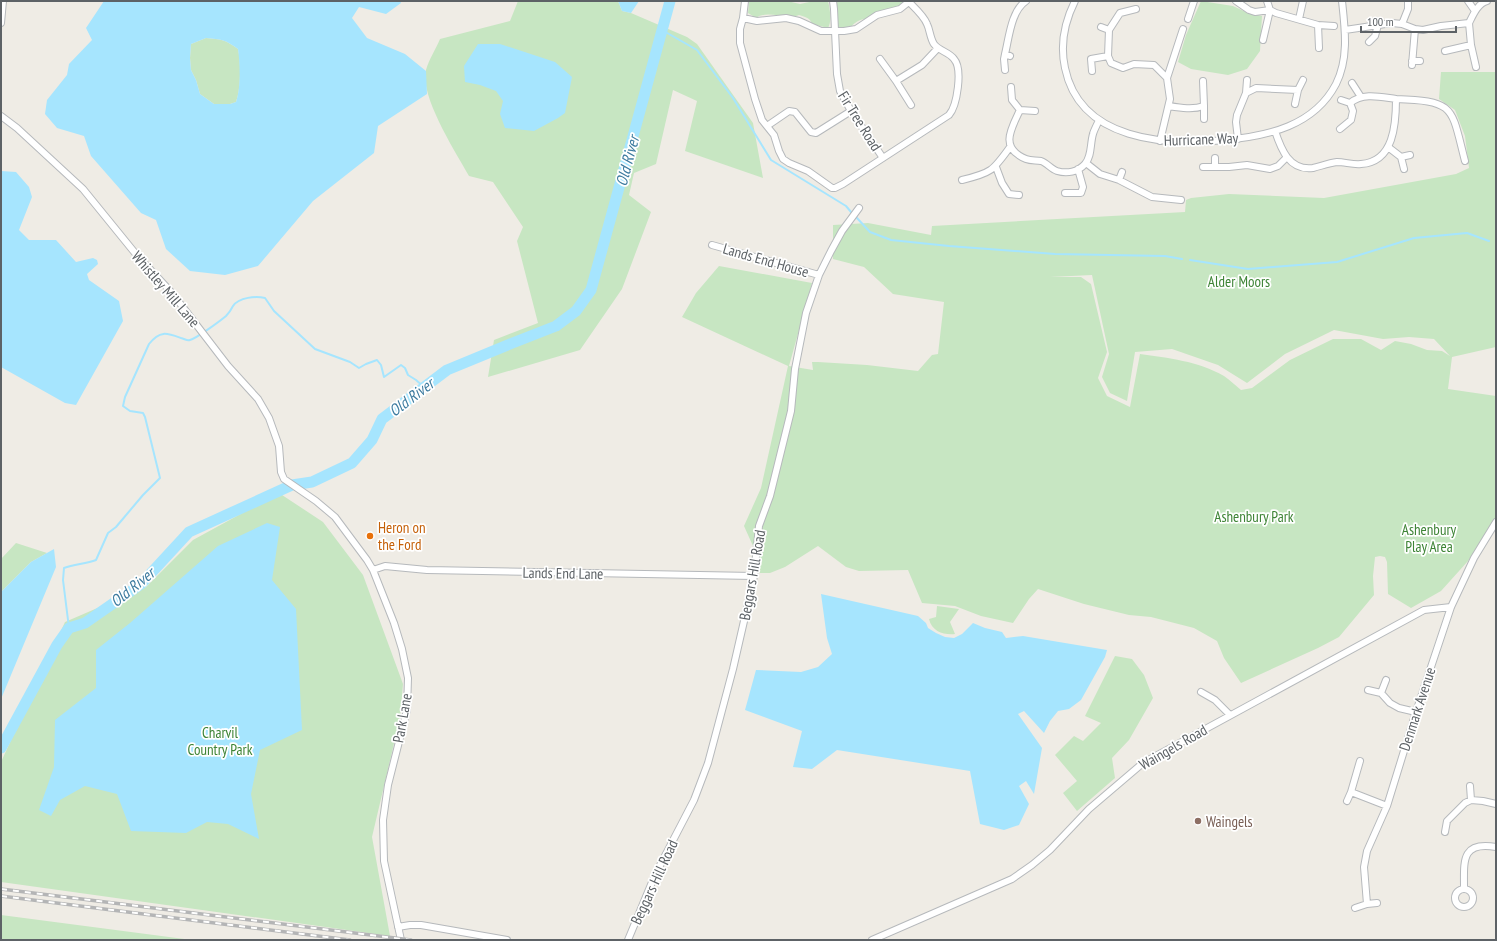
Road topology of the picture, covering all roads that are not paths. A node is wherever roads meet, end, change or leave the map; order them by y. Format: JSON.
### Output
{"nodes":[{"id":1,"x":3,"y":1,"type":"edge"},
{"id":2,"x":745,"y":1,"type":"edge"},
{"id":3,"x":833,"y":1,"type":"edge"},
{"id":4,"x":1194,"y":1,"type":"edge"},
{"id":5,"x":1236,"y":1,"type":"edge"},
{"id":6,"x":1267,"y":1,"type":"edge"},
{"id":7,"x":1303,"y":1,"type":"edge"},
{"id":8,"x":1342,"y":1,"type":"edge"},
{"id":9,"x":1408,"y":1,"type":"edge"},
{"id":10,"x":1468,"y":1,"type":"edge"},
{"id":11,"x":1487,"y":1,"type":"edge"},
{"id":12,"x":910,"y":2,"type":"edge"},
{"id":13,"x":1022,"y":2,"type":"edge"},
{"id":14,"x":1072,"y":2,"type":"edge"},
{"id":15,"x":1136,"y":9,"type":"dead end"},
{"id":16,"x":1270,"y":10,"type":"junction"},
{"id":17,"x":1475,"y":11,"type":"junction"},
{"id":18,"x":743,"y":18,"type":"junction"},
{"id":19,"x":1188,"y":19,"type":"dead end"},
{"id":20,"x":1299,"y":19,"type":"junction"},
{"id":21,"x":1,"y":23,"type":"edge"},
{"id":22,"x":1469,"y":23,"type":"junction"},
{"id":23,"x":1402,"y":24,"type":"junction"},
{"id":24,"x":1318,"y":25,"type":"junction"},
{"id":25,"x":1378,"y":25,"type":"junction"},
{"id":26,"x":1334,"y":26,"type":"dead end"},
{"id":27,"x":1101,"y":27,"type":"dead end"},
{"id":28,"x":1184,"y":29,"type":"dead end"},
{"id":29,"x":1415,"y":29,"type":"junction"},
{"id":30,"x":1109,"y":30,"type":"junction"},
{"id":31,"x":1345,"y":30,"type":"junction"},
{"id":32,"x":835,"y":32,"type":"junction"},
{"id":33,"x":1002,"y":37,"type":"dead end"},
{"id":34,"x":1263,"y":40,"type":"dead end"},
{"id":35,"x":1008,"y":41,"type":"junction"},
{"id":36,"x":1369,"y":42,"type":"dead end"},
{"id":37,"x":1471,"y":45,"type":"junction"},
{"id":38,"x":938,"y":48,"type":"junction"},
{"id":39,"x":1319,"y":48,"type":"dead end"},
{"id":40,"x":1445,"y":51,"type":"dead end"},
{"id":41,"x":1088,"y":52,"type":"dead end"},
{"id":42,"x":1108,"y":56,"type":"junction"},
{"id":43,"x":880,"y":59,"type":"dead end"},
{"id":44,"x":1091,"y":59,"type":"junction"},
{"id":45,"x":1420,"y":61,"type":"dead end"},
{"id":46,"x":1476,"y":67,"type":"dead end"},
{"id":47,"x":1005,"y":70,"type":"dead end"},
{"id":48,"x":1092,"y":71,"type":"dead end"},
{"id":49,"x":1167,"y":78,"type":"junction"},
{"id":50,"x":1247,"y":80,"type":"dead end"},
{"id":51,"x":1303,"y":80,"type":"dead end"},
{"id":52,"x":1203,"y":81,"type":"dead end"},
{"id":53,"x":896,"y":82,"type":"junction"},
{"id":54,"x":1352,"y":83,"type":"dead end"},
{"id":55,"x":1011,"y":87,"type":"dead end"},
{"id":56,"x":1298,"y":90,"type":"junction"},
{"id":57,"x":1246,"y":93,"type":"junction"},
{"id":58,"x":1360,"y":97,"type":"junction"},
{"id":59,"x":1396,"y":99,"type":"junction"},
{"id":60,"x":1341,"y":100,"type":"dead end"},
{"id":61,"x":1350,"y":103,"type":"junction"},
{"id":62,"x":1295,"y":104,"type":"dead end"},
{"id":63,"x":911,"y":105,"type":"dead end"},
{"id":64,"x":1169,"y":106,"type":"junction"},
{"id":65,"x":1204,"y":106,"type":"junction"},
{"id":66,"x":1020,"y":110,"type":"junction"},
{"id":67,"x":1035,"y":110,"type":"dead end"},
{"id":68,"x":851,"y":111,"type":"junction"},
{"id":69,"x":1,"y":116,"type":"edge"},
{"id":70,"x":1204,"y":119,"type":"dead end"},
{"id":71,"x":1099,"y":120,"type":"junction"},
{"id":72,"x":767,"y":126,"type":"junction"},
{"id":73,"x":1457,"y":126,"type":"junction"},
{"id":74,"x":1464,"y":126,"type":"dead end"},
{"id":75,"x":1340,"y":129,"type":"dead end"},
{"id":76,"x":1275,"y":131,"type":"junction"},
{"id":77,"x":1238,"y":139,"type":"junction"},
{"id":78,"x":1160,"y":141,"type":"junction"},
{"id":79,"x":1010,"y":147,"type":"junction"},
{"id":80,"x":1388,"y":147,"type":"junction"},
{"id":81,"x":1410,"y":155,"type":"dead end"},
{"id":82,"x":1401,"y":157,"type":"junction"},
{"id":83,"x":883,"y":158,"type":"junction"},
{"id":84,"x":1215,"y":158,"type":"dead end"},
{"id":85,"x":1286,"y":158,"type":"junction"},
{"id":86,"x":1465,"y":161,"type":"dead end"},
{"id":87,"x":1086,"y":163,"type":"junction"},
{"id":88,"x":996,"y":167,"type":"junction"},
{"id":89,"x":1203,"y":167,"type":"dead end"},
{"id":90,"x":1215,"y":167,"type":"junction"},
{"id":91,"x":1078,"y":169,"type":"junction"},
{"id":92,"x":1404,"y":169,"type":"dead end"},
{"id":93,"x":1122,"y":172,"type":"dead end"},
{"id":94,"x":962,"y":180,"type":"dead end"},
{"id":95,"x":1119,"y":180,"type":"junction"},
{"id":96,"x":1065,"y":193,"type":"dead end"},
{"id":97,"x":1018,"y":195,"type":"dead end"},
{"id":98,"x":1180,"y":200,"type":"dead end"},
{"id":99,"x":859,"y":208,"type":"dead end"},
{"id":100,"x":712,"y":245,"type":"dead end"},
{"id":101,"x":819,"y":275,"type":"junction"},
{"id":102,"x":292,"y":485,"type":"joint"},
{"id":103,"x":1496,"y":522,"type":"edge"},
{"id":104,"x":373,"y":570,"type":"junction"},
{"id":105,"x":754,"y":576,"type":"junction"},
{"id":106,"x":1451,"y":607,"type":"junction"},
{"id":107,"x":1386,"y":680,"type":"dead end"},
{"id":108,"x":1368,"y":690,"type":"dead end"},
{"id":109,"x":1201,"y":692,"type":"dead end"},
{"id":110,"x":1381,"y":693,"type":"junction"},
{"id":111,"x":1416,"y":712,"type":"junction"},
{"id":112,"x":1230,"y":715,"type":"junction"},
{"id":113,"x":1360,"y":761,"type":"dead end"},
{"id":114,"x":1470,"y":786,"type":"dead end"},
{"id":115,"x":1351,"y":792,"type":"junction"},
{"id":116,"x":1471,"y":800,"type":"junction"},
{"id":117,"x":1347,"y":801,"type":"dead end"},
{"id":118,"x":1496,"y":804,"type":"edge"},
{"id":119,"x":1387,"y":806,"type":"junction"},
{"id":120,"x":1445,"y":832,"type":"dead end"},
{"id":121,"x":1496,"y":847,"type":"edge"},
{"id":122,"x":1464,"y":888,"type":"dead end"},
{"id":123,"x":1376,"y":903,"type":"dead end"},
{"id":124,"x":1366,"y":904,"type":"junction"},
{"id":125,"x":1355,"y":908,"type":"dead end"},
{"id":126,"x":398,"y":927,"type":"junction"},
{"id":127,"x":401,"y":940,"type":"edge"},
{"id":128,"x":507,"y":940,"type":"edge"},
{"id":129,"x":628,"y":940,"type":"edge"},
{"id":130,"x":872,"y":940,"type":"edge"}],
"edges":[{"from":1,"to":21,"type":"street"},
{"from":2,"to":18,"type":"street"},
{"from":3,"to":32,"type":"street","name":"Fir Tree Road"},
{"from":4,"to":19,"type":"street"},
{"from":5,"to":16,"type":"street"},
{"from":6,"to":16,"type":"street"},
{"from":7,"to":20,"type":"street"},
{"from":8,"to":31,"type":"street","name":"Hurricane Way"},
{"from":9,"to":23,"type":"street"},
{"from":10,"to":17,"type":"street"},
{"from":11,"to":17,"type":"street"},
{"from":12,"to":32,"type":"street"},
{"from":12,"to":38,"type":"street"},
{"from":13,"to":35,"type":"street"},
{"from":14,"to":71,"type":"street","name":"Hurricane Way"},
{"from":15,"to":30,"type":"street"},
{"from":16,"to":20,"type":"street"},
{"from":16,"to":34,"type":"street"},
{"from":17,"to":22,"type":"street"},
{"from":18,"to":32,"type":"street"},
{"from":18,"to":72,"type":"street"},
{"from":20,"to":24,"type":"street"},
{"from":22,"to":29,"type":"street"},
{"from":22,"to":37,"type":"street"},
{"from":23,"to":25,"type":"street"},
{"from":23,"to":29,"type":"street"},
{"from":24,"to":26,"type":"street"},
{"from":24,"to":39,"type":"street"},
{"from":25,"to":31,"type":"street"},
{"from":25,"to":36,"type":"street"},
{"from":27,"to":30,"type":"street"},
{"from":28,"to":49,"type":"street"},
{"from":29,"to":45,"type":"street"},
{"from":30,"to":42,"type":"street"},
{"from":31,"to":76,"type":"street","name":"Hurricane Way"},
{"from":32,"to":68,"type":"street","name":"Fir Tree Road"},
{"from":33,"to":35,"type":"street"},
{"from":35,"to":47,"type":"street"},
{"from":37,"to":40,"type":"street"},
{"from":37,"to":46,"type":"street"},
{"from":38,"to":53,"type":"street"},
{"from":38,"to":83,"type":"street"},
{"from":41,"to":44,"type":"street"},
{"from":42,"to":44,"type":"street"},
{"from":42,"to":49,"type":"street"},
{"from":43,"to":53,"type":"street"},
{"from":44,"to":48,"type":"street"},
{"from":49,"to":64,"type":"street"},
{"from":50,"to":57,"type":"street"},
{"from":51,"to":56,"type":"street"},
{"from":52,"to":65,"type":"street"},
{"from":53,"to":63,"type":"street"},
{"from":54,"to":58,"type":"street"},
{"from":55,"to":66,"type":"street"},
{"from":56,"to":57,"type":"street"},
{"from":56,"to":62,"type":"street"},
{"from":57,"to":77,"type":"street"},
{"from":58,"to":59,"type":"street"},
{"from":58,"to":61,"type":"street"},
{"from":59,"to":73,"type":"street"},
{"from":59,"to":80,"type":"street"},
{"from":60,"to":61,"type":"street"},
{"from":61,"to":75,"type":"street"},
{"from":64,"to":65,"type":"street"},
{"from":64,"to":78,"type":"street"},
{"from":65,"to":70,"type":"street"},
{"from":66,"to":67,"type":"street"},
{"from":66,"to":79,"type":"street"},
{"from":68,"to":72,"type":"street"},
{"from":68,"to":83,"type":"street","name":"Fir Tree Road"},
{"from":69,"to":102,"type":"street","name":"Whistley Mill Lane"},
{"from":71,"to":78,"type":"street","name":"Hurricane Way"},
{"from":71,"to":87,"type":"street"},
{"from":72,"to":83,"type":"street","name":"Fir Tree Road"},
{"from":73,"to":74,"type":"street"},
{"from":73,"to":86,"type":"street"},
{"from":76,"to":77,"type":"street","name":"Hurricane Way"},
{"from":76,"to":85,"type":"street"},
{"from":77,"to":78,"type":"street","name":"Hurricane Way"},
{"from":79,"to":88,"type":"street"},
{"from":79,"to":91,"type":"street"},
{"from":80,"to":82,"type":"street"},
{"from":80,"to":85,"type":"street"},
{"from":81,"to":82,"type":"street"},
{"from":82,"to":92,"type":"street"},
{"from":84,"to":90,"type":"street"},
{"from":85,"to":90,"type":"street"},
{"from":87,"to":91,"type":"street"},
{"from":87,"to":95,"type":"street"},
{"from":88,"to":94,"type":"street"},
{"from":88,"to":97,"type":"street"},
{"from":89,"to":90,"type":"street"},
{"from":91,"to":96,"type":"street"},
{"from":93,"to":95,"type":"street"},
{"from":95,"to":98,"type":"street"},
{"from":99,"to":101,"type":"street","name":"Beggars Hill Road"},
{"from":100,"to":101,"type":"street","name":"Lands End House"},
{"from":101,"to":105,"type":"street","name":"Beggars Hill Road"},
{"from":102,"to":104,"type":"street","name":"Park Lane"},
{"from":103,"to":106,"type":"street","name":"Denmark Avenue"},
{"from":104,"to":105,"type":"street","name":"Lands End Lane"},
{"from":104,"to":126,"type":"street","name":"Park Lane"},
{"from":105,"to":129,"type":"street","name":"Beggars Hill Road"},
{"from":106,"to":111,"type":"street","name":"Denmark Avenue"},
{"from":106,"to":112,"type":"street","name":"Waingels Road"},
{"from":107,"to":110,"type":"street"},
{"from":108,"to":110,"type":"street"},
{"from":109,"to":112,"type":"street"},
{"from":110,"to":111,"type":"street"},
{"from":111,"to":119,"type":"street","name":"Denmark Avenue"},
{"from":112,"to":130,"type":"street","name":"Waingels Road"},
{"from":113,"to":115,"type":"street"},
{"from":114,"to":116,"type":"street"},
{"from":115,"to":117,"type":"street"},
{"from":115,"to":119,"type":"street"},
{"from":116,"to":118,"type":"street"},
{"from":116,"to":120,"type":"street"},
{"from":119,"to":124,"type":"street","name":"Denmark Avenue"},
{"from":121,"to":122,"type":"street"},
{"from":123,"to":124,"type":"street"},
{"from":124,"to":125,"type":"street"},
{"from":126,"to":127,"type":"street","name":"Park Lane"},
{"from":126,"to":128,"type":"street"}]}
